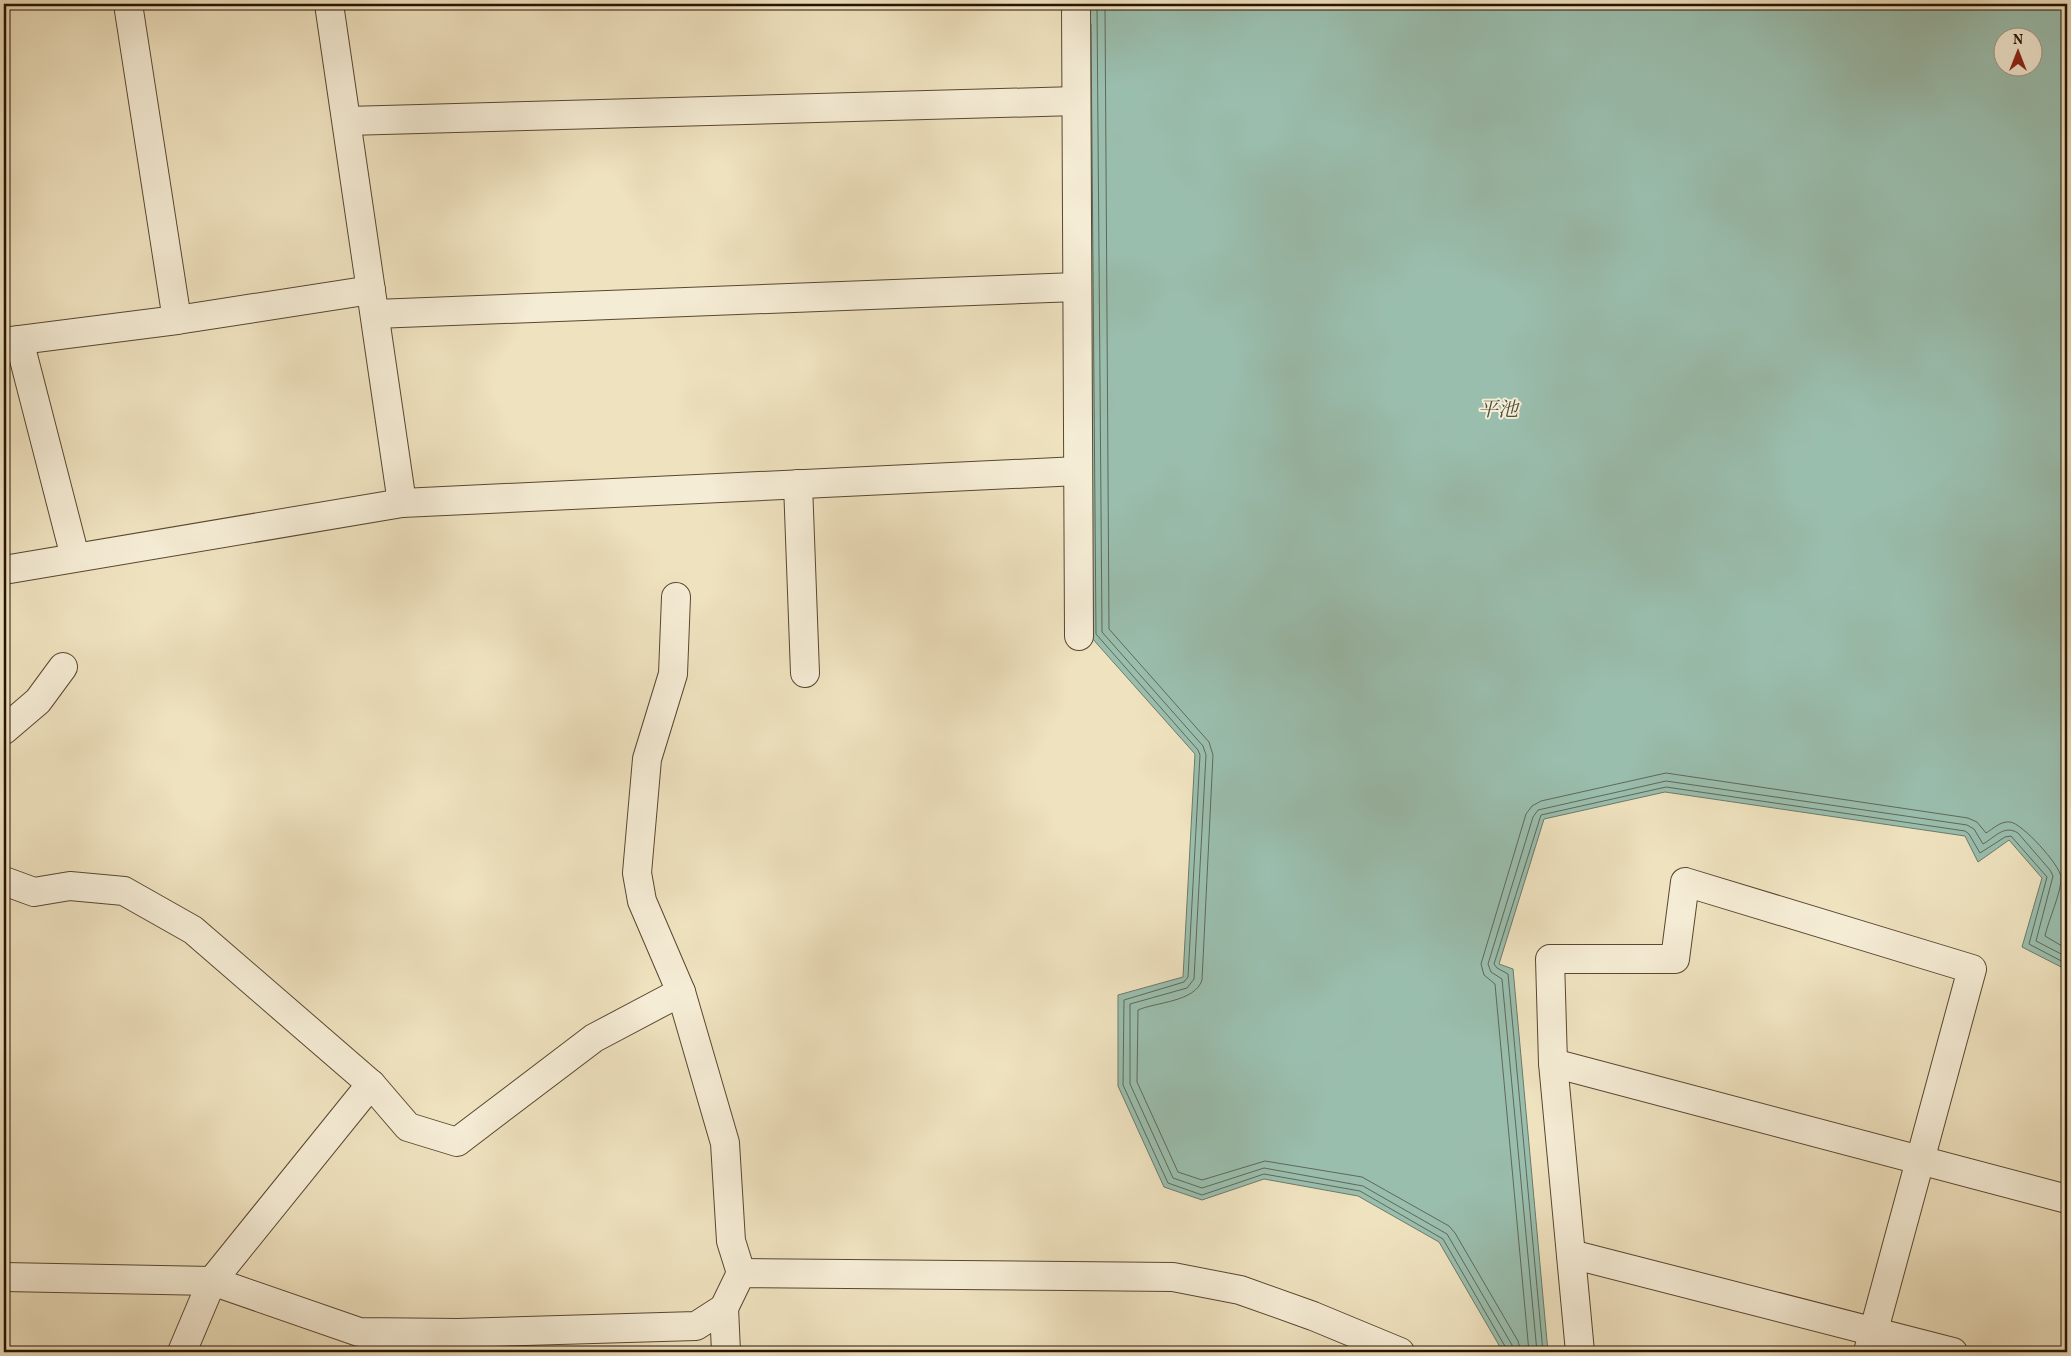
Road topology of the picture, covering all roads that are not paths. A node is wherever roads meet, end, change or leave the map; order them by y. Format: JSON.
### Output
{"nodes":[{"id":1,"x":128,"y":4,"type":"edge"},
{"id":2,"x":329,"y":4,"type":"edge"},
{"id":3,"x":1076,"y":4,"type":"edge"},
{"id":4,"x":1076,"y":101,"type":"junction"},
{"id":5,"x":347,"y":121,"type":"junction"},
{"id":6,"x":1077,"y":287,"type":"junction"},
{"id":7,"x":373,"y":302,"type":"junction"},
{"id":8,"x":177,"y":320,"type":"junction"},
{"id":9,"x":11,"y":341,"type":"edge"},
{"id":10,"x":1078,"y":471,"type":"junction"},
{"id":11,"x":798,"y":484,"type":"junction"},
{"id":12,"x":402,"y":503,"type":"junction"},
{"id":13,"x":75,"y":557,"type":"junction"},
{"id":14,"x":4,"y":570,"type":"edge"},
{"id":15,"x":676,"y":598,"type":"dead end"},
{"id":16,"x":1079,"y":636,"type":"dead end"},
{"id":17,"x":63,"y":667,"type":"dead end"},
{"id":18,"x":805,"y":673,"type":"dead end"},
{"id":19,"x":4,"y":730,"type":"edge"},
{"id":20,"x":4,"y":881,"type":"edge"},
{"id":21,"x":681,"y":992,"type":"junction"},
{"id":22,"x":1553,"y":1063,"type":"junction"},
{"id":23,"x":371,"y":1084,"type":"junction"},
{"id":24,"x":1920,"y":1159,"type":"junction"},
{"id":25,"x":2067,"y":1199,"type":"edge"},
{"id":26,"x":1571,"y":1254,"type":"junction"},
{"id":27,"x":741,"y":1273,"type":"junction"},
{"id":28,"x":4,"y":1277,"type":"edge"},
{"id":29,"x":212,"y":1280,"type":"junction"},
{"id":30,"x":724,"y":1308,"type":"junction"},
{"id":31,"x":1871,"y":1342,"type":"edge"},
{"id":32,"x":182,"y":1352,"type":"edge"},
{"id":33,"x":726,"y":1352,"type":"edge"},
{"id":34,"x":1400,"y":1352,"type":"edge"},
{"id":35,"x":1580,"y":1352,"type":"edge"},
{"id":36,"x":1953,"y":1352,"type":"edge"}],
"edges":[{"from":1,"to":8,"type":"street"},
{"from":2,"to":5,"type":"street"},
{"from":3,"to":4,"type":"street"},
{"from":4,"to":5,"type":"street"},
{"from":4,"to":6,"type":"street"},
{"from":5,"to":7,"type":"street"},
{"from":6,"to":7,"type":"street"},
{"from":6,"to":10,"type":"street"},
{"from":7,"to":8,"type":"street"},
{"from":7,"to":12,"type":"street"},
{"from":8,"to":9,"type":"street"},
{"from":9,"to":13,"type":"street"},
{"from":10,"to":11,"type":"street"},
{"from":10,"to":16,"type":"street"},
{"from":11,"to":12,"type":"street"},
{"from":11,"to":18,"type":"street"},
{"from":12,"to":13,"type":"street"},
{"from":13,"to":14,"type":"street"},
{"from":15,"to":21,"type":"street"},
{"from":17,"to":19,"type":"street"},
{"from":20,"to":23,"type":"street"},
{"from":21,"to":23,"type":"street"},
{"from":21,"to":27,"type":"street"},
{"from":22,"to":24,"type":"street"},
{"from":22,"to":24,"type":"street"},
{"from":22,"to":26,"type":"street"},
{"from":23,"to":29,"type":"street"},
{"from":24,"to":25,"type":"street"},
{"from":24,"to":31,"type":"street"},
{"from":26,"to":31,"type":"street"},
{"from":26,"to":35,"type":"street"},
{"from":27,"to":30,"type":"street"},
{"from":27,"to":34,"type":"street"},
{"from":28,"to":29,"type":"street"},
{"from":29,"to":30,"type":"street"},
{"from":29,"to":32,"type":"street"},
{"from":30,"to":33,"type":"street"},
{"from":31,"to":36,"type":"street"}]}
